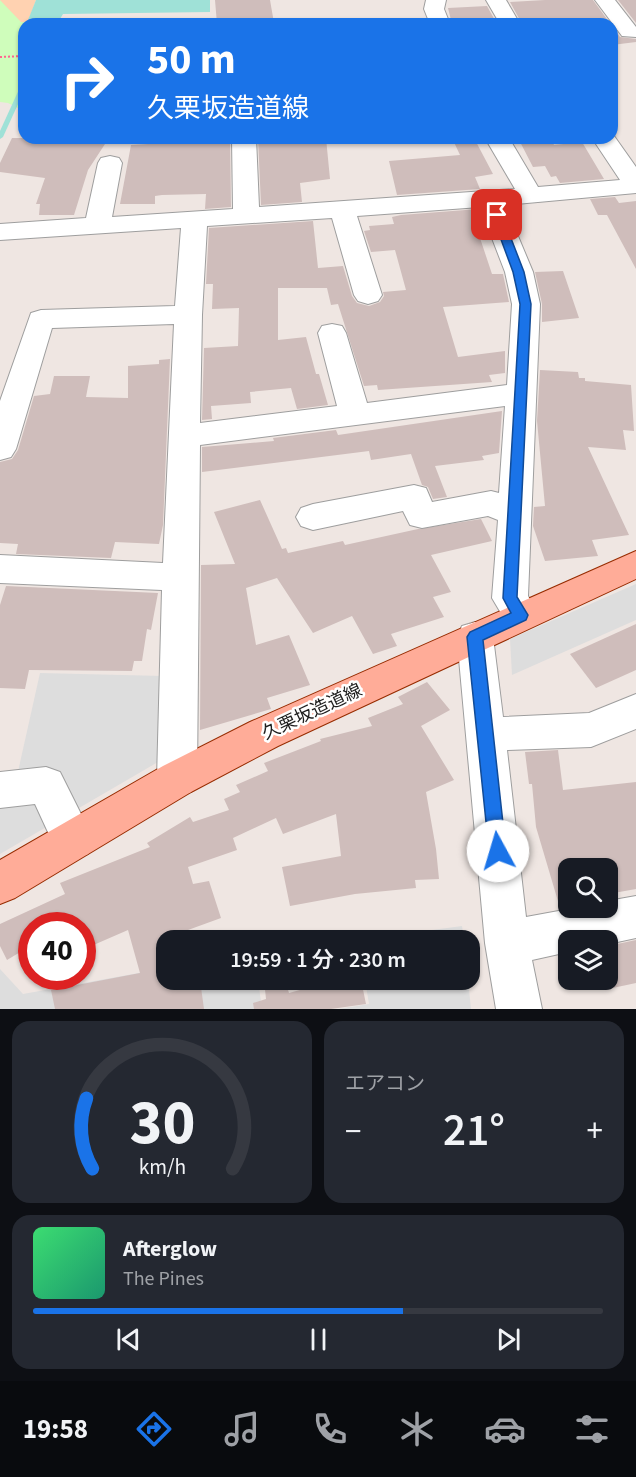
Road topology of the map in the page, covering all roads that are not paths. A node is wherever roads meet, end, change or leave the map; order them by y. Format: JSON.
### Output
{"nodes":[{"id":1,"x":436,"y":0,"type":"edge"},
{"id":2,"x":496,"y":0,"type":"edge"},
{"id":3,"x":605,"y":0,"type":"edge"},
{"id":4,"x":438,"y":18,"type":"edge"},
{"id":5,"x":506,"y":18,"type":"edge"},
{"id":6,"x":617,"y":18,"type":"edge"},
{"id":7,"x":244,"y":144,"type":"edge"},
{"id":8,"x":500,"y":144,"type":"edge"},
{"id":9,"x":608,"y":144,"type":"edge"},
{"id":10,"x":110,"y":162,"type":"dead end"},
{"id":11,"x":636,"y":185,"type":"edge"},
{"id":12,"x":531,"y":196,"type":"junction"},
{"id":13,"x":490,"y":200,"type":"junction"},
{"id":14,"x":342,"y":208,"type":"junction"},
{"id":15,"x":246,"y":214,"type":"junction"},
{"id":16,"x":195,"y":218,"type":"junction"},
{"id":17,"x":98,"y":225,"type":"junction"},
{"id":18,"x":0,"y":232,"type":"edge"},
{"id":19,"x":368,"y":295,"type":"dead end"},
{"id":20,"x":188,"y":315,"type":"junction"},
{"id":21,"x":332,"y":333,"type":"dead end"},
{"id":22,"x":520,"y":394,"type":"junction"},
{"id":23,"x":355,"y":415,"type":"junction"},
{"id":24,"x":185,"y":436,"type":"junction"},
{"id":25,"x":0,"y":449,"type":"edge"},
{"id":26,"x":516,"y":514,"type":"junction"},
{"id":27,"x":313,"y":517,"type":"dead end"},
{"id":28,"x":636,"y":564,"type":"edge"},
{"id":29,"x":0,"y":569,"type":"edge"},
{"id":30,"x":180,"y":577,"type":"junction"},
{"id":31,"x":521,"y":615,"type":"junction"},
{"id":32,"x":475,"y":637,"type":"junction"},
{"id":33,"x":636,"y":711,"type":"edge"},
{"id":34,"x":485,"y":736,"type":"junction"},
{"id":35,"x":177,"y":779,"type":"junction"},
{"id":36,"x":0,"y":790,"type":"edge"},
{"id":37,"x":73,"y":840,"type":"junction"},
{"id":38,"x":0,"y":883,"type":"edge"},
{"id":39,"x":636,"y":917,"type":"edge"},
{"id":40,"x":507,"y":943,"type":"junction"},
{"id":41,"x":519,"y":1009,"type":"edge"}],
"edges":[{"from":1,"to":4,"type":"street"},
{"from":2,"to":5,"type":"street"},
{"from":3,"to":6,"type":"street"},
{"from":7,"to":15,"type":"street"},
{"from":8,"to":12,"type":"street"},
{"from":9,"to":11,"type":"street"},
{"from":10,"to":17,"type":"street"},
{"from":11,"to":12,"type":"street"},
{"from":12,"to":13,"type":"street"},
{"from":13,"to":14,"type":"street"},
{"from":13,"to":22,"type":"street"},
{"from":14,"to":15,"type":"street"},
{"from":14,"to":19,"type":"street"},
{"from":15,"to":16,"type":"street"},
{"from":16,"to":17,"type":"street"},
{"from":16,"to":20,"type":"street"},
{"from":17,"to":18,"type":"street"},
{"from":20,"to":24,"type":"street"},
{"from":20,"to":25,"type":"street"},
{"from":21,"to":23,"type":"street"},
{"from":22,"to":23,"type":"street"},
{"from":22,"to":26,"type":"street"},
{"from":23,"to":24,"type":"street"},
{"from":24,"to":30,"type":"street"},
{"from":26,"to":27,"type":"street"},
{"from":26,"to":31,"type":"street"},
{"from":28,"to":31,"type":"main road","name":"久栗坂造道線"},
{"from":29,"to":30,"type":"street"},
{"from":30,"to":35,"type":"street"},
{"from":31,"to":32,"type":"main road","name":"久栗坂造道線"},
{"from":32,"to":34,"type":"street"},
{"from":32,"to":35,"type":"main road","name":"久栗坂造道線"},
{"from":33,"to":34,"type":"street"},
{"from":34,"to":40,"type":"street"},
{"from":35,"to":37,"type":"main road","name":"久栗坂造道線"},
{"from":36,"to":37,"type":"street"},
{"from":37,"to":38,"type":"main road","name":"久栗坂造道線"},
{"from":39,"to":40,"type":"street"},
{"from":40,"to":41,"type":"street"}]}
